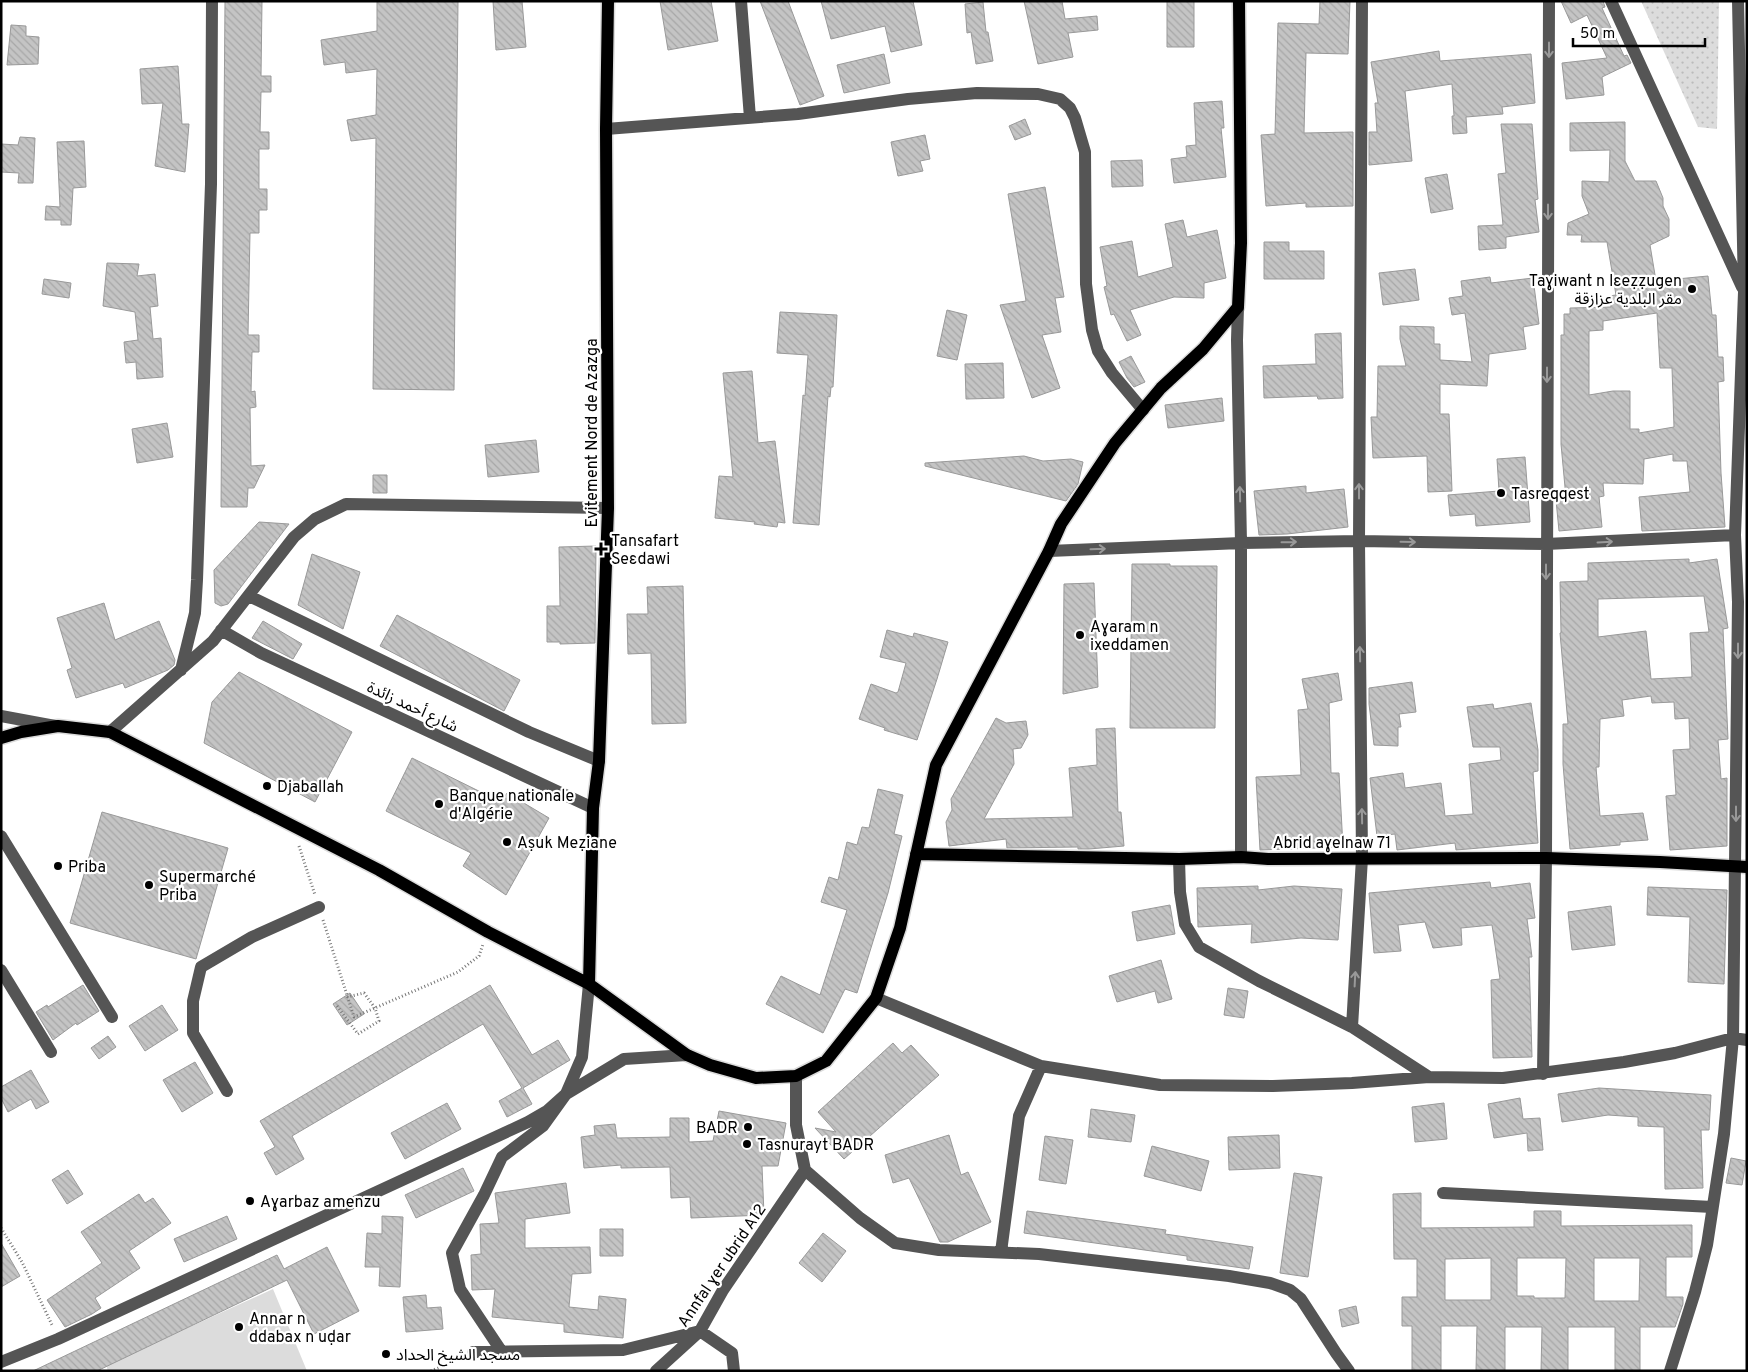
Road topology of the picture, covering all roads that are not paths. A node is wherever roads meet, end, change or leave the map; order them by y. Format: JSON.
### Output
{"nodes":[{"id":1,"x":212,"y":1,"type":"edge"},
{"id":2,"x":608,"y":1,"type":"edge"},
{"id":3,"x":741,"y":1,"type":"edge"},
{"id":4,"x":1239,"y":1,"type":"edge"},
{"id":5,"x":1362,"y":1,"type":"edge"},
{"id":6,"x":1549,"y":1,"type":"edge"},
{"id":7,"x":1611,"y":1,"type":"edge"},
{"id":8,"x":1738,"y":1,"type":"edge"},
{"id":9,"x":750,"y":118,"type":"junction"},
{"id":10,"x":606,"y":129,"type":"junction"},
{"id":11,"x":1745,"y":288,"type":"edge"},
{"id":12,"x":1238,"y":307,"type":"junction"},
{"id":13,"x":1143,"y":410,"type":"junction"},
{"id":14,"x":608,"y":508,"type":"junction"},
{"id":15,"x":1735,"y":535,"type":"junction"},
{"id":16,"x":1359,"y":541,"type":"junction"},
{"id":17,"x":1241,"y":543,"type":"junction"},
{"id":18,"x":1546,"y":544,"type":"junction"},
{"id":19,"x":1049,"y":551,"type":"junction"},
{"id":20,"x":249,"y":596,"type":"junction"},
{"id":21,"x":1742,"y":603,"type":"edge"},
{"id":22,"x":221,"y":630,"type":"junction"},
{"id":23,"x":181,"y":670,"type":"junction"},
{"id":24,"x":1,"y":716,"type":"edge"},
{"id":25,"x":58,"y":726,"type":"junction"},
{"id":26,"x":110,"y":732,"type":"junction"},
{"id":27,"x":1,"y":738,"type":"edge"},
{"id":28,"x":599,"y":761,"type":"junction"},
{"id":29,"x":593,"y":808,"type":"junction"},
{"id":30,"x":1,"y":836,"type":"edge"},
{"id":31,"x":916,"y":854,"type":"junction"},
{"id":32,"x":1242,"y":858,"type":"junction"},
{"id":33,"x":1362,"y":858,"type":"junction"},
{"id":34,"x":1546,"y":858,"type":"junction"},
{"id":35,"x":1179,"y":859,"type":"junction"},
{"id":36,"x":1741,"y":867,"type":"edge"},
{"id":37,"x":319,"y":907,"type":"road end"},
{"id":38,"x":1,"y":970,"type":"edge"},
{"id":39,"x":590,"y":984,"type":"junction"},
{"id":40,"x":876,"y":998,"type":"junction"},
{"id":41,"x":112,"y":1017,"type":"dead end"},
{"id":42,"x":1352,"y":1027,"type":"junction"},
{"id":43,"x":1734,"y":1038,"type":"junction"},
{"id":44,"x":1747,"y":1040,"type":"edge"},
{"id":45,"x":51,"y":1052,"type":"dead end"},
{"id":46,"x":687,"y":1055,"type":"junction"},
{"id":47,"x":1040,"y":1066,"type":"junction"},
{"id":48,"x":1543,"y":1074,"type":"junction"},
{"id":49,"x":796,"y":1076,"type":"junction"},
{"id":50,"x":1430,"y":1078,"type":"junction"},
{"id":51,"x":227,"y":1090,"type":"dead end"},
{"id":52,"x":566,"y":1094,"type":"junction"},
{"id":53,"x":805,"y":1170,"type":"junction"},
{"id":54,"x":1443,"y":1193,"type":"dead end"},
{"id":55,"x":1712,"y":1207,"type":"junction"},
{"id":56,"x":1001,"y":1252,"type":"junction"},
{"id":57,"x":700,"y":1330,"type":"junction"},
{"id":58,"x":472,"y":1352,"type":"road end"},
{"id":59,"x":502,"y":1352,"type":"junction"},
{"id":60,"x":1,"y":1362,"type":"edge"},
{"id":61,"x":656,"y":1371,"type":"edge"},
{"id":62,"x":734,"y":1371,"type":"edge"},
{"id":63,"x":1349,"y":1371,"type":"edge"},
{"id":64,"x":1670,"y":1371,"type":"edge"}],
"edges":[{"from":1,"to":23,"type":"street"},
{"from":2,"to":10,"type":"main road","name":"Evitement Nord de Azazga"},
{"from":3,"to":9,"type":"street"},
{"from":4,"to":12,"type":"main road"},
{"from":16,"to":5,"type":"street","one_way":true},
{"from":6,"to":18,"type":"street","one_way":true},
{"from":7,"to":11,"type":"street"},
{"from":8,"to":11,"type":"street"},
{"from":9,"to":10,"type":"street"},
{"from":9,"to":13,"type":"street"},
{"from":10,"to":14,"type":"main road","name":"Evitement Nord de Azazga"},
{"from":11,"to":15,"type":"street"},
{"from":12,"to":13,"type":"main road"},
{"from":17,"to":12,"type":"street","one_way":true},
{"from":13,"to":19,"type":"main road"},
{"from":14,"to":20,"type":"street"},
{"from":14,"to":28,"type":"main road","name":"Evitement Nord de Azazga"},
{"from":18,"to":15,"type":"street","one_way":true},
{"from":15,"to":21,"type":"street"},
{"from":17,"to":16,"type":"street","one_way":true},
{"from":16,"to":18,"type":"street","one_way":true},
{"from":33,"to":16,"type":"street","one_way":true},
{"from":19,"to":17,"type":"street","one_way":true},
{"from":17,"to":32,"type":"street"},
{"from":18,"to":34,"type":"street","one_way":true},
{"from":19,"to":31,"type":"main road"},
{"from":20,"to":22,"type":"street"},
{"from":20,"to":28,"type":"street","name":"شارع أحمد زائدة"},
{"from":21,"to":36,"type":"street","one_way":true},
{"from":22,"to":23,"type":"street"},
{"from":22,"to":29,"type":"street","name":"شارع أحمد زائدة"},
{"from":23,"to":26,"type":"street"},
{"from":24,"to":25,"type":"street"},
{"from":25,"to":26,"type":"main road"},
{"from":25,"to":27,"type":"main road"},
{"from":26,"to":39,"type":"main road"},
{"from":28,"to":29,"type":"main road","name":"Evitement Nord de Azazga"},
{"from":29,"to":39,"type":"main road","name":"Evitement Nord de Azazga"},
{"from":30,"to":41,"type":"street"},
{"from":31,"to":35,"type":"main road","name":"Abrid aɣelnaw 71"},
{"from":31,"to":40,"type":"main road"},
{"from":32,"to":33,"type":"main road","name":"Abrid aɣelnaw 71"},
{"from":32,"to":35,"type":"main road","name":"Abrid aɣelnaw 71"},
{"from":33,"to":34,"type":"main road","name":"Abrid aɣelnaw 71"},
{"from":42,"to":33,"type":"street","one_way":true},
{"from":34,"to":36,"type":"main road","name":"Abrid aɣelnaw 71"},
{"from":34,"to":48,"type":"street"},
{"from":35,"to":42,"type":"street"},
{"from":36,"to":43,"type":"street"},
{"from":37,"to":51,"type":"street"},
{"from":38,"to":45,"type":"street"},
{"from":39,"to":46,"type":"main road"},
{"from":39,"to":52,"type":"street"},
{"from":40,"to":47,"type":"street"},
{"from":40,"to":49,"type":"main road"},
{"from":42,"to":50,"type":"street"},
{"from":43,"to":44,"type":"street"},
{"from":43,"to":48,"type":"street"},
{"from":43,"to":55,"type":"street"},
{"from":46,"to":49,"type":"main road"},
{"from":46,"to":52,"type":"street"},
{"from":47,"to":50,"type":"street"},
{"from":47,"to":56,"type":"street"},
{"from":48,"to":50,"type":"street"},
{"from":49,"to":53,"type":"street"},
{"from":52,"to":59,"type":"street"},
{"from":52,"to":60,"type":"street"},
{"from":53,"to":56,"type":"street"},
{"from":53,"to":57,"type":"street","name":"Annfal ɣer ubrid A12"},
{"from":54,"to":55,"type":"street"},
{"from":55,"to":64,"type":"street"},
{"from":56,"to":63,"type":"street"},
{"from":57,"to":59,"type":"street"},
{"from":57,"to":61,"type":"street","name":"Annfal ɣer ubrid A12"},
{"from":57,"to":62,"type":"street"},
{"from":58,"to":59,"type":"street"}]}
